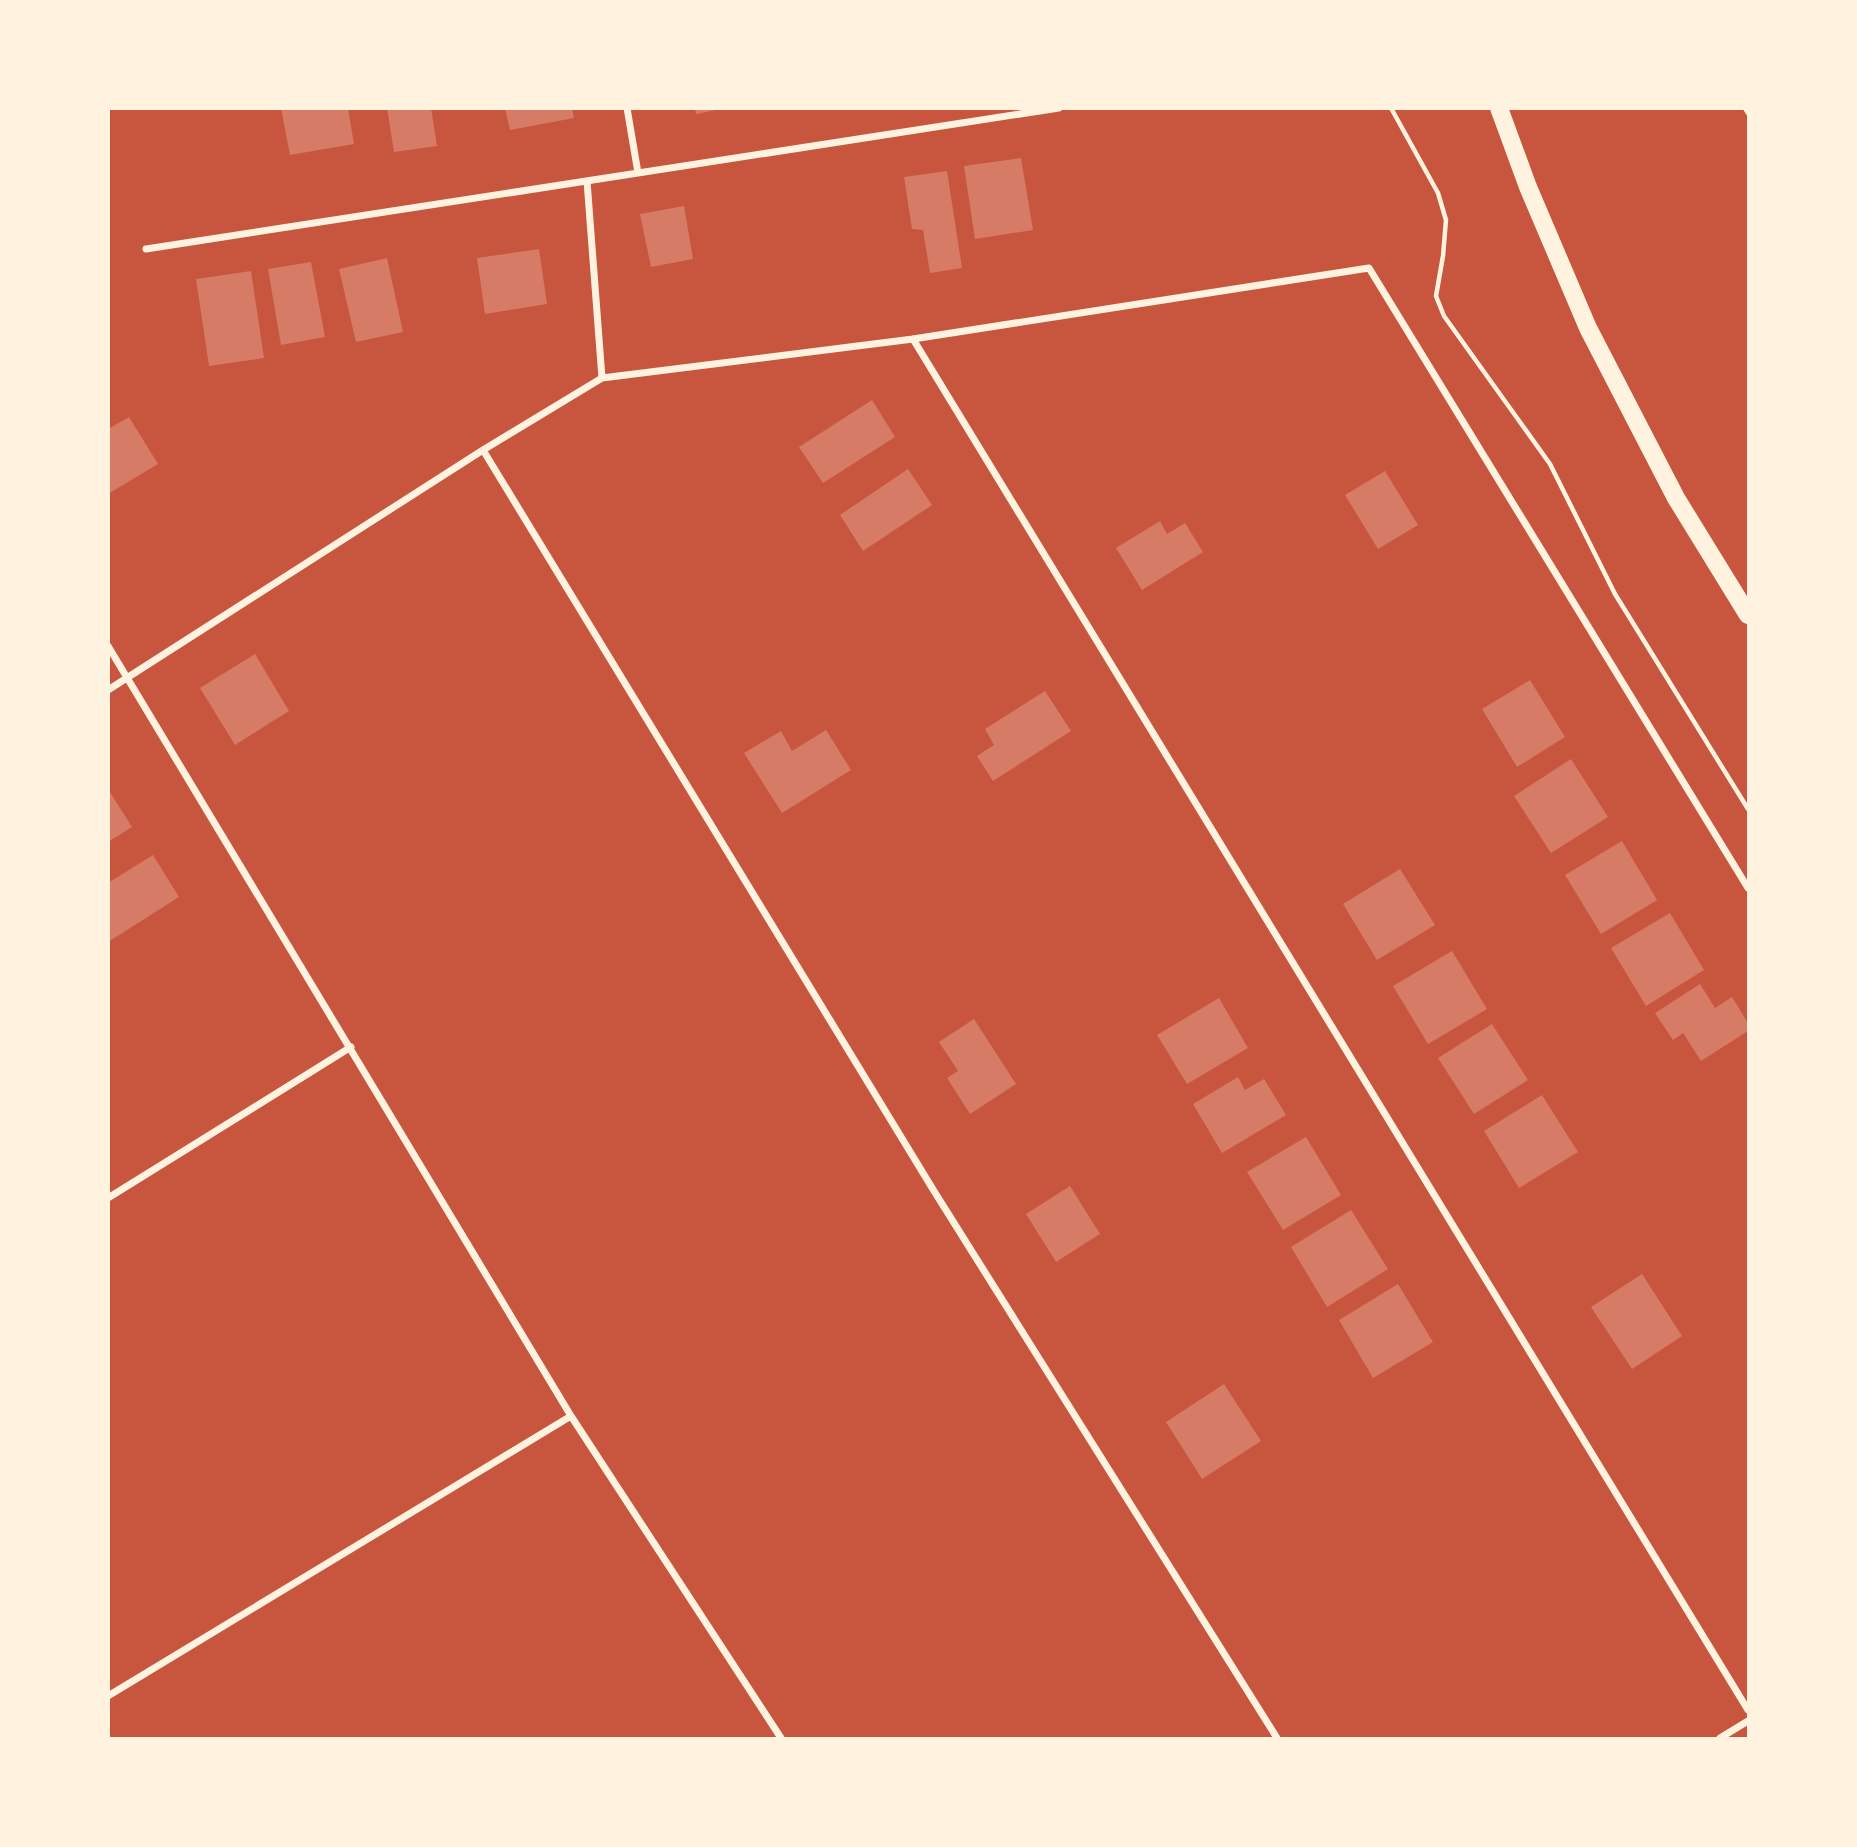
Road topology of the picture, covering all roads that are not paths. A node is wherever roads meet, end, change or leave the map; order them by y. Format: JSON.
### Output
{"nodes":[{"id":1,"x":627,"y":108,"type":"edge"},
{"id":2,"x":1059,"y":108,"type":"edge"},
{"id":3,"x":1499,"y":108,"type":"edge"},
{"id":4,"x":638,"y":173,"type":"junction"},
{"id":5,"x":587,"y":181,"type":"junction"},
{"id":6,"x":146,"y":250,"type":"dead end"},
{"id":7,"x":913,"y":339,"type":"junction"},
{"id":8,"x":602,"y":378,"type":"junction"},
{"id":9,"x":483,"y":450,"type":"junction"},
{"id":10,"x":1748,"y":615,"type":"edge"},
{"id":11,"x":108,"y":646,"type":"edge"},
{"id":12,"x":129,"y":677,"type":"junction"},
{"id":13,"x":108,"y":690,"type":"edge"},
{"id":14,"x":1748,"y":888,"type":"edge"},
{"id":15,"x":351,"y":1047,"type":"junction"},
{"id":16,"x":108,"y":1198,"type":"edge"},
{"id":17,"x":571,"y":1416,"type":"junction"},
{"id":18,"x":108,"y":1696,"type":"edge"},
{"id":19,"x":1748,"y":1710,"type":"edge"},
{"id":20,"x":1748,"y":1721,"type":"edge"},
{"id":21,"x":781,"y":1738,"type":"edge"},
{"id":22,"x":1278,"y":1738,"type":"edge"},
{"id":23,"x":1720,"y":1738,"type":"edge"}],
"edges":[{"from":1,"to":4,"type":"street"},
{"from":2,"to":4,"type":"street"},
{"from":3,"to":10,"type":"main road"},
{"from":4,"to":5,"type":"street"},
{"from":5,"to":6,"type":"street"},
{"from":5,"to":8,"type":"street"},
{"from":7,"to":8,"type":"street"},
{"from":7,"to":14,"type":"street"},
{"from":7,"to":19,"type":"street"},
{"from":8,"to":9,"type":"street"},
{"from":9,"to":12,"type":"street"},
{"from":9,"to":22,"type":"street"},
{"from":11,"to":12,"type":"street"},
{"from":12,"to":13,"type":"street"},
{"from":12,"to":15,"type":"street"},
{"from":15,"to":16,"type":"street"},
{"from":15,"to":17,"type":"street"},
{"from":17,"to":18,"type":"street"},
{"from":17,"to":21,"type":"street"},
{"from":20,"to":23,"type":"street"}]}
